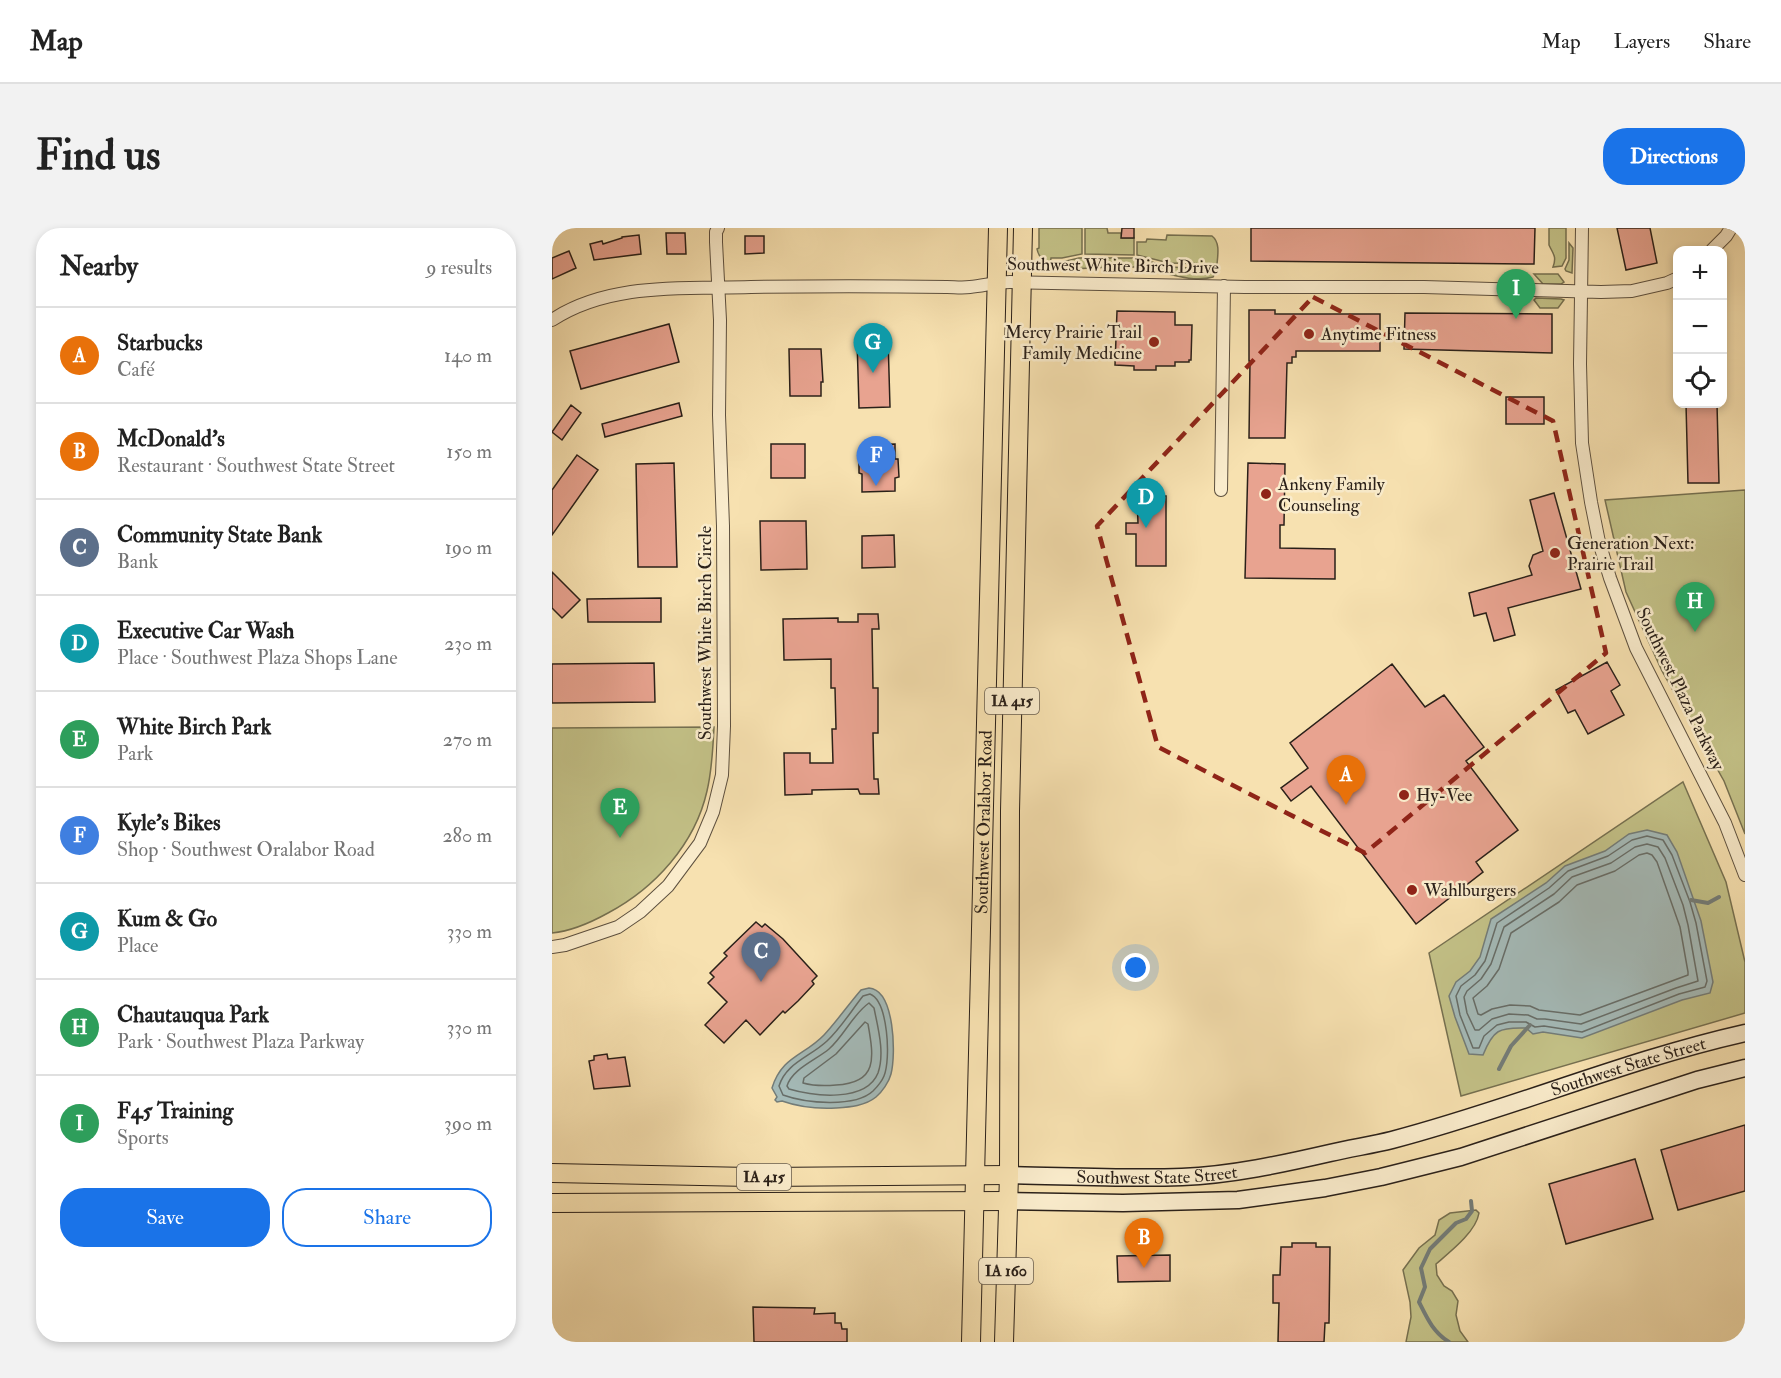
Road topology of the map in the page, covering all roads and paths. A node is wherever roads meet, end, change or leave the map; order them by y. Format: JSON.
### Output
{"nodes":[{"id":1,"x":998,"y":228,"type":"edge"},
{"id":2,"x":1023,"y":228,"type":"edge"},
{"id":3,"x":1582,"y":228,"type":"edge"},
{"id":4,"x":1731,"y":228,"type":"edge"},
{"id":5,"x":716,"y":230,"type":"edge"},
{"id":6,"x":1716,"y":246,"type":"edge"},
{"id":7,"x":1673,"y":280,"type":"edge"},
{"id":8,"x":996,"y":282,"type":"junction"},
{"id":9,"x":1022,"y":282,"type":"junction"},
{"id":10,"x":1224,"y":286,"type":"junction"},
{"id":11,"x":718,"y":288,"type":"junction"},
{"id":12,"x":1582,"y":292,"type":"junction"},
{"id":13,"x":552,"y":320,"type":"edge"},
{"id":14,"x":1221,"y":490,"type":"dead end"},
{"id":15,"x":1745,"y":875,"type":"edge"},
{"id":16,"x":552,"y":947,"type":"edge"},
{"id":17,"x":1745,"y":1033,"type":"edge"},
{"id":18,"x":1745,"y":1068,"type":"edge"},
{"id":19,"x":552,"y":1173,"type":"edge"},
{"id":20,"x":975,"y":1174,"type":"junction"},
{"id":21,"x":1009,"y":1175,"type":"junction"},
{"id":22,"x":1008,"y":1201,"type":"junction"},
{"id":23,"x":974,"y":1202,"type":"junction"},
{"id":24,"x":552,"y":1203,"type":"edge"},
{"id":25,"x":971,"y":1342,"type":"edge"},
{"id":26,"x":1004,"y":1342,"type":"edge"}],
"edges":[{"from":1,"to":8,"type":"main road","name":"Southwest Oralabor Road","number":"IA 415"},
{"from":2,"to":9,"type":"main road","name":"Southwest Oralabor Road","number":"IA 415"},
{"from":3,"to":12,"type":"street","name":"Southwest Plaza Parkway"},
{"from":4,"to":6,"type":"street"},
{"from":5,"to":11,"type":"street","name":"Southwest White Birch Circle"},
{"from":7,"to":12,"type":"street","name":"Southwest White Birch Drive"},
{"from":8,"to":9,"type":"street","name":"Southwest White Birch Drive"},
{"from":8,"to":11,"type":"street","name":"Southwest White Birch Drive"},
{"from":8,"to":20,"type":"main road","name":"Southwest Oralabor Road","number":"IA 415"},
{"from":9,"to":10,"type":"street","name":"Southwest White Birch Drive"},
{"from":9,"to":21,"type":"main road","name":"Southwest Oralabor Road","number":"IA 415"},
{"from":10,"to":12,"type":"street","name":"Southwest White Birch Drive"},
{"from":10,"to":14,"type":"street"},
{"from":11,"to":13,"type":"street","name":"Southwest White Birch Drive"},
{"from":11,"to":16,"type":"street","name":"Southwest White Birch Circle"},
{"from":12,"to":15,"type":"street","name":"Southwest Plaza Parkway"},
{"from":17,"to":21,"type":"main road","name":"Southwest State Street"},
{"from":18,"to":22,"type":"main road","name":"Southwest State Street"},
{"from":19,"to":20,"type":"main road","name":"Southwest State Street","number":"IA 415"},
{"from":20,"to":21,"type":"main road","name":"Southwest State Street"},
{"from":20,"to":23,"type":"main road","name":"Southwest Oralabor Road","number":"IA 160"},
{"from":21,"to":22,"type":"main road","name":"Southwest Oralabor Road","number":"IA 415"},
{"from":22,"to":23,"type":"main road","name":"Southwest State Street","number":"IA 415"},
{"from":22,"to":26,"type":"main road","name":"Southwest Oralabor Road","number":"IA 160"},
{"from":23,"to":24,"type":"main road","name":"Southwest State Street","number":"IA 415"},
{"from":23,"to":25,"type":"main road","name":"Southwest Oralabor Road","number":"IA 160"}]}
